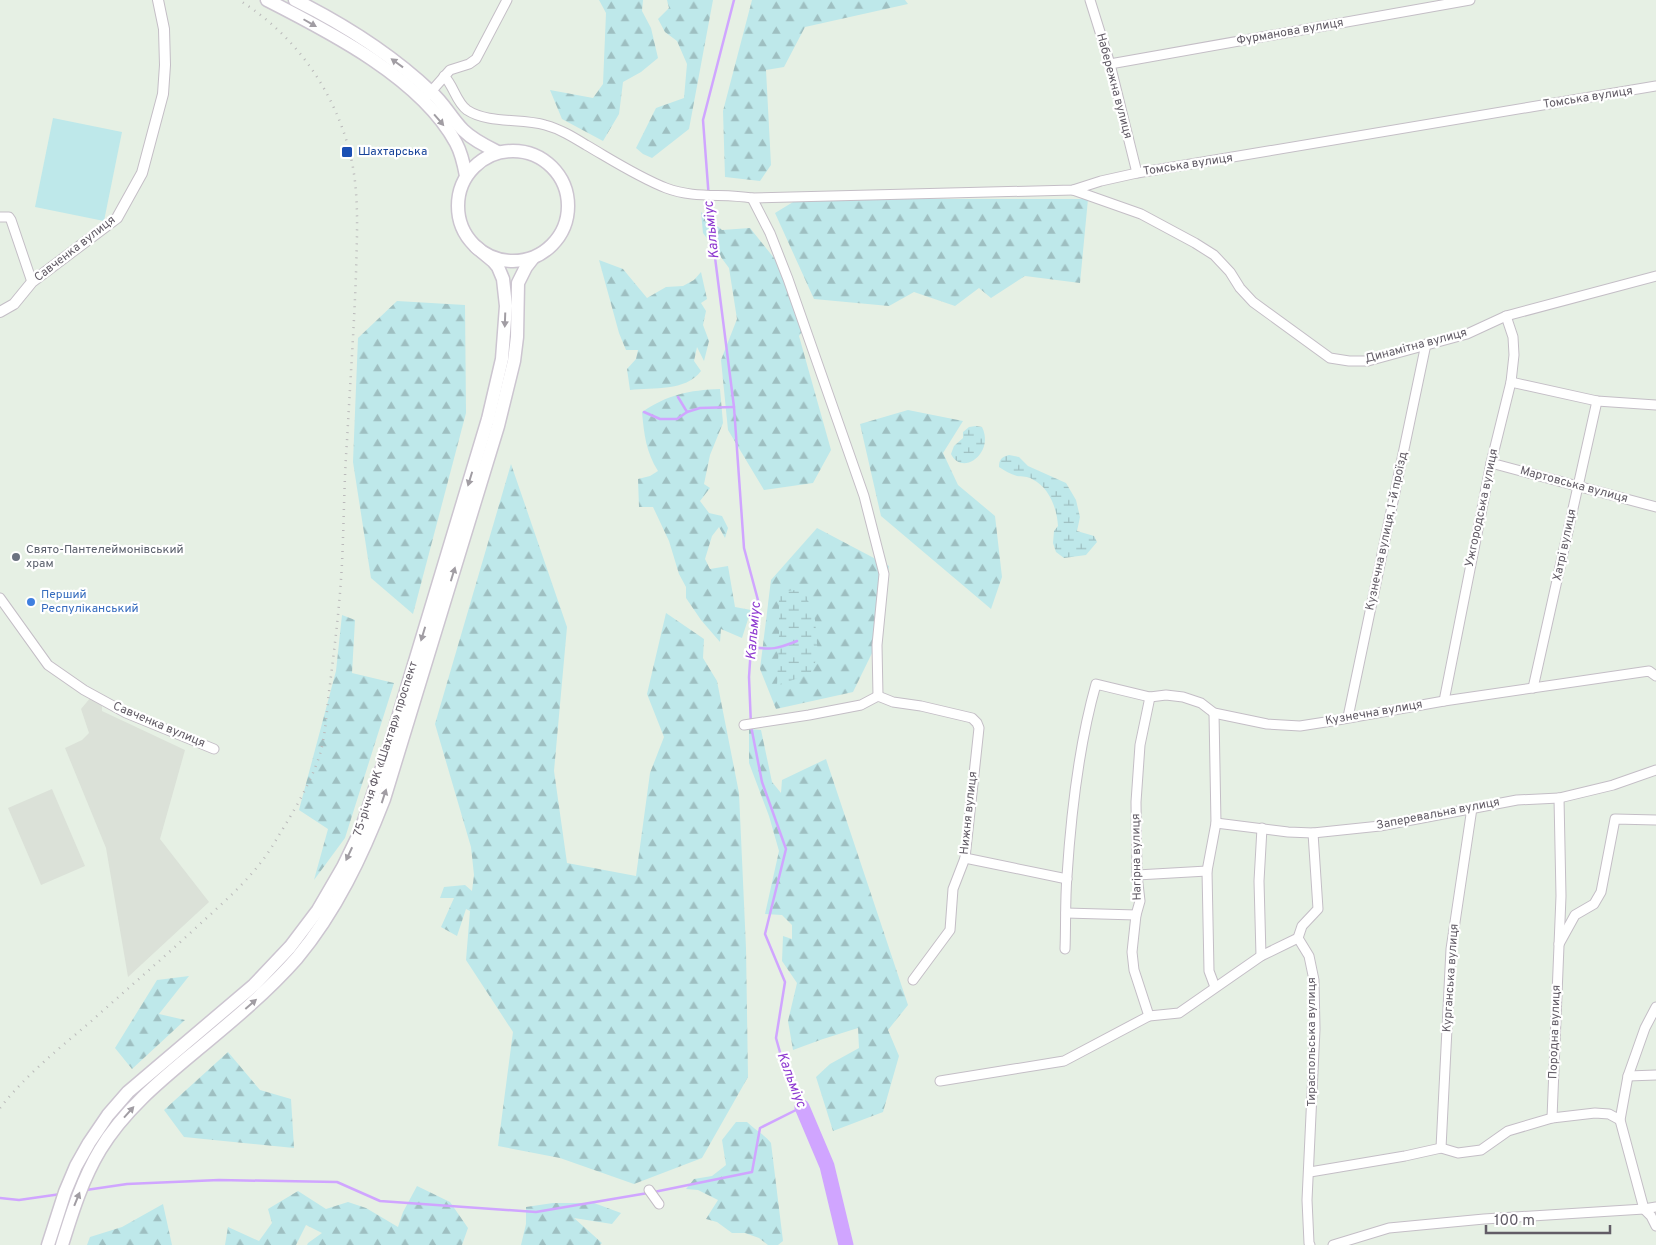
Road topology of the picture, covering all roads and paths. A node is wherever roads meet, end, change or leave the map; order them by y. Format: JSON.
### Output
{"nodes":[{"id":1,"x":158,"y":0,"type":"edge"},
{"id":2,"x":267,"y":0,"type":"edge"},
{"id":3,"x":295,"y":0,"type":"edge"},
{"id":4,"x":507,"y":0,"type":"edge"},
{"id":5,"x":1090,"y":0,"type":"edge"},
{"id":6,"x":1470,"y":0,"type":"edge"},
{"id":7,"x":1110,"y":64,"type":"junction"},
{"id":8,"x":444,"y":76,"type":"junction"},
{"id":9,"x":1656,"y":86,"type":"edge"},
{"id":10,"x":427,"y":96,"type":"junction"},
{"id":11,"x":498,"y":152,"type":"junction"},
{"id":12,"x":1137,"y":173,"type":"junction"},
{"id":13,"x":466,"y":176,"type":"junction"},
{"id":14,"x":1073,"y":190,"type":"junction"},
{"id":15,"x":752,"y":198,"type":"junction"},
{"id":16,"x":0,"y":217,"type":"edge"},
{"id":17,"x":476,"y":247,"type":"junction"},
{"id":18,"x":533,"y":258,"type":"junction"},
{"id":19,"x":1656,"y":276,"type":"edge"},
{"id":20,"x":32,"y":282,"type":"junction"},
{"id":21,"x":0,"y":312,"type":"edge"},
{"id":22,"x":1506,"y":316,"type":"junction"},
{"id":23,"x":1426,"y":344,"type":"junction"},
{"id":24,"x":1511,"y":382,"type":"junction"},
{"id":25,"x":1597,"y":401,"type":"junction"},
{"id":26,"x":1656,"y":405,"type":"edge"},
{"id":27,"x":1491,"y":463,"type":"junction"},
{"id":28,"x":1578,"y":485,"type":"junction"},
{"id":29,"x":1656,"y":507,"type":"edge"},
{"id":30,"x":0,"y":598,"type":"edge"},
{"id":31,"x":1656,"y":676,"type":"edge"},
{"id":32,"x":1533,"y":688,"type":"junction"},
{"id":33,"x":878,"y":696,"type":"junction"},
{"id":34,"x":1150,"y":696,"type":"junction"},
{"id":35,"x":1444,"y":700,"type":"junction"},
{"id":36,"x":1214,"y":713,"type":"junction"},
{"id":37,"x":1348,"y":717,"type":"junction"},
{"id":38,"x":744,"y":726,"type":"dead end"},
{"id":39,"x":214,"y":749,"type":"dead end"},
{"id":40,"x":1656,"y":770,"type":"edge"},
{"id":41,"x":1559,"y":798,"type":"junction"},
{"id":42,"x":1472,"y":808,"type":"junction"},
{"id":43,"x":1656,"y":820,"type":"edge"},
{"id":44,"x":1216,"y":823,"type":"junction"},
{"id":45,"x":1262,"y":828,"type":"junction"},
{"id":46,"x":1313,"y":833,"type":"junction"},
{"id":47,"x":965,"y":858,"type":"junction"},
{"id":48,"x":1206,"y":871,"type":"junction"},
{"id":49,"x":1138,"y":875,"type":"junction"},
{"id":50,"x":1067,"y":878,"type":"junction"},
{"id":51,"x":1066,"y":913,"type":"junction"},
{"id":52,"x":1136,"y":916,"type":"junction"},
{"id":53,"x":1298,"y":938,"type":"junction"},
{"id":54,"x":1558,"y":947,"type":"junction"},
{"id":55,"x":1065,"y":949,"type":"dead end"},
{"id":56,"x":1261,"y":956,"type":"junction"},
{"id":57,"x":913,"y":980,"type":"dead end"},
{"id":58,"x":1215,"y":987,"type":"junction"},
{"id":59,"x":1656,"y":1007,"type":"edge"},
{"id":60,"x":1149,"y":1016,"type":"junction"},
{"id":61,"x":1656,"y":1075,"type":"edge"},
{"id":62,"x":1628,"y":1076,"type":"junction"},
{"id":63,"x":940,"y":1081,"type":"dead end"},
{"id":64,"x":1552,"y":1118,"type":"junction"},
{"id":65,"x":1620,"y":1120,"type":"junction"},
{"id":66,"x":1442,"y":1148,"type":"junction"},
{"id":67,"x":1310,"y":1172,"type":"junction"},
{"id":68,"x":649,"y":1190,"type":"dead end"},
{"id":69,"x":659,"y":1204,"type":"dead end"},
{"id":70,"x":1656,"y":1207,"type":"edge"},
{"id":71,"x":1644,"y":1209,"type":"junction"},
{"id":72,"x":1656,"y":1226,"type":"edge"},
{"id":73,"x":48,"y":1245,"type":"edge"},
{"id":74,"x":62,"y":1245,"type":"edge"},
{"id":75,"x":1310,"y":1245,"type":"edge"},
{"id":76,"x":1333,"y":1245,"type":"edge"}],
"edges":[{"from":1,"to":20,"type":"street","name":"Савченка вулиця"},
{"from":2,"to":10,"type":"main road","one_way":true},
{"from":10,"to":3,"type":"main road","one_way":true},
{"from":4,"to":8,"type":"street"},
{"from":5,"to":7,"type":"street","name":"Набережна вулиця"},
{"from":6,"to":7,"type":"street","name":"Фурманова вулиця"},
{"from":7,"to":12,"type":"street","name":"Набережна вулиця"},
{"from":8,"to":10,"type":"street"},
{"from":8,"to":15,"type":"street","name":"Томська вулиця"},
{"from":9,"to":12,"type":"street","name":"Томська вулиця"},
{"from":10,"to":11,"type":"main road"},
{"from":10,"to":13,"type":"main road","one_way":true},
{"from":11,"to":13,"type":"main road"},
{"from":11,"to":18,"type":"main road"},
{"from":12,"to":14,"type":"street","name":"Томська вулиця"},
{"from":13,"to":17,"type":"main road"},
{"from":14,"to":15,"type":"street","name":"Томська вулиця"},
{"from":14,"to":23,"type":"street","name":"Динамітна вулиця"},
{"from":15,"to":33,"type":"street"},
{"from":16,"to":20,"type":"street"},
{"from":17,"to":18,"type":"main road"},
{"from":17,"to":73,"type":"main road","name":"75-річчя ФК «Шахтар» проспект","one_way":true},
{"from":74,"to":18,"type":"main road","name":"75-річчя ФК «Шахтар» проспект","one_way":true},
{"from":19,"to":22,"type":"street","name":"Динамітна вулиця"},
{"from":20,"to":21,"type":"street","name":"Савченка вулиця"},
{"from":22,"to":23,"type":"street","name":"Динамітна вулиця"},
{"from":22,"to":24,"type":"street","name":"Ужгородська вулиця"},
{"from":23,"to":37,"type":"street","name":"Кузнечна вулиця, 1-й проїзд"},
{"from":24,"to":25,"type":"street"},
{"from":24,"to":27,"type":"street","name":"Ужгородська вулиця"},
{"from":25,"to":26,"type":"street"},
{"from":25,"to":28,"type":"street","name":"Хатрі вулиця"},
{"from":27,"to":28,"type":"street","name":"Мартовська вулиця"},
{"from":27,"to":35,"type":"street","name":"Ужгородська вулиця"},
{"from":28,"to":29,"type":"street","name":"Мартовська вулиця"},
{"from":28,"to":32,"type":"street","name":"Хатрі вулиця"},
{"from":30,"to":39,"type":"street","name":"Савченка вулиця"},
{"from":31,"to":32,"type":"street","name":"Кузнечна вулиця"},
{"from":32,"to":35,"type":"street","name":"Кузнечна вулиця"},
{"from":33,"to":38,"type":"street"},
{"from":33,"to":47,"type":"street","name":"Нижня вулиця"},
{"from":34,"to":36,"type":"street","name":"Кузнечна вулиця"},
{"from":34,"to":49,"type":"street","name":"Нагірна вулиця"},
{"from":34,"to":50,"type":"street","name":"Кузнечна вулиця"},
{"from":35,"to":37,"type":"street","name":"Кузнечна вулиця"},
{"from":36,"to":37,"type":"street","name":"Кузнечна вулиця"},
{"from":36,"to":44,"type":"street"},
{"from":40,"to":41,"type":"street","name":"Заперевальна вулиця"},
{"from":41,"to":42,"type":"street","name":"Заперевальна вулиця"},
{"from":41,"to":54,"type":"street","name":"Породна вулиця"},
{"from":42,"to":46,"type":"street","name":"Заперевальна вулиця"},
{"from":42,"to":66,"type":"street","name":"Курганська вулиця"},
{"from":43,"to":54,"type":"street","name":"Породна вулиця"},
{"from":44,"to":45,"type":"street","name":"Заперевальна вулиця"},
{"from":44,"to":48,"type":"street"},
{"from":45,"to":46,"type":"street","name":"Заперевальна вулиця"},
{"from":45,"to":56,"type":"street"},
{"from":46,"to":53,"type":"street"},
{"from":47,"to":50,"type":"street"},
{"from":47,"to":57,"type":"street","name":"Нижня вулиця"},
{"from":48,"to":49,"type":"street"},
{"from":48,"to":58,"type":"street"},
{"from":49,"to":52,"type":"street","name":"Нагірна вулиця"},
{"from":50,"to":51,"type":"street"},
{"from":51,"to":52,"type":"street"},
{"from":51,"to":55,"type":"street"},
{"from":52,"to":60,"type":"street","name":"Нагірна вулиця"},
{"from":53,"to":56,"type":"street"},
{"from":53,"to":67,"type":"street","name":"Тираспольська вулиця"},
{"from":54,"to":64,"type":"street","name":"Породна вулиця"},
{"from":56,"to":58,"type":"street"},
{"from":58,"to":60,"type":"street"},
{"from":59,"to":62,"type":"street"},
{"from":60,"to":63,"type":"street"},
{"from":61,"to":62,"type":"street"},
{"from":62,"to":65,"type":"street"},
{"from":64,"to":65,"type":"street"},
{"from":64,"to":66,"type":"street"},
{"from":65,"to":71,"type":"street"},
{"from":66,"to":67,"type":"street"},
{"from":67,"to":75,"type":"street","name":"Тираспольська вулиця"},
{"from":68,"to":69,"type":"street"},
{"from":70,"to":71,"type":"street"},
{"from":71,"to":72,"type":"street"},
{"from":71,"to":76,"type":"street"}]}
